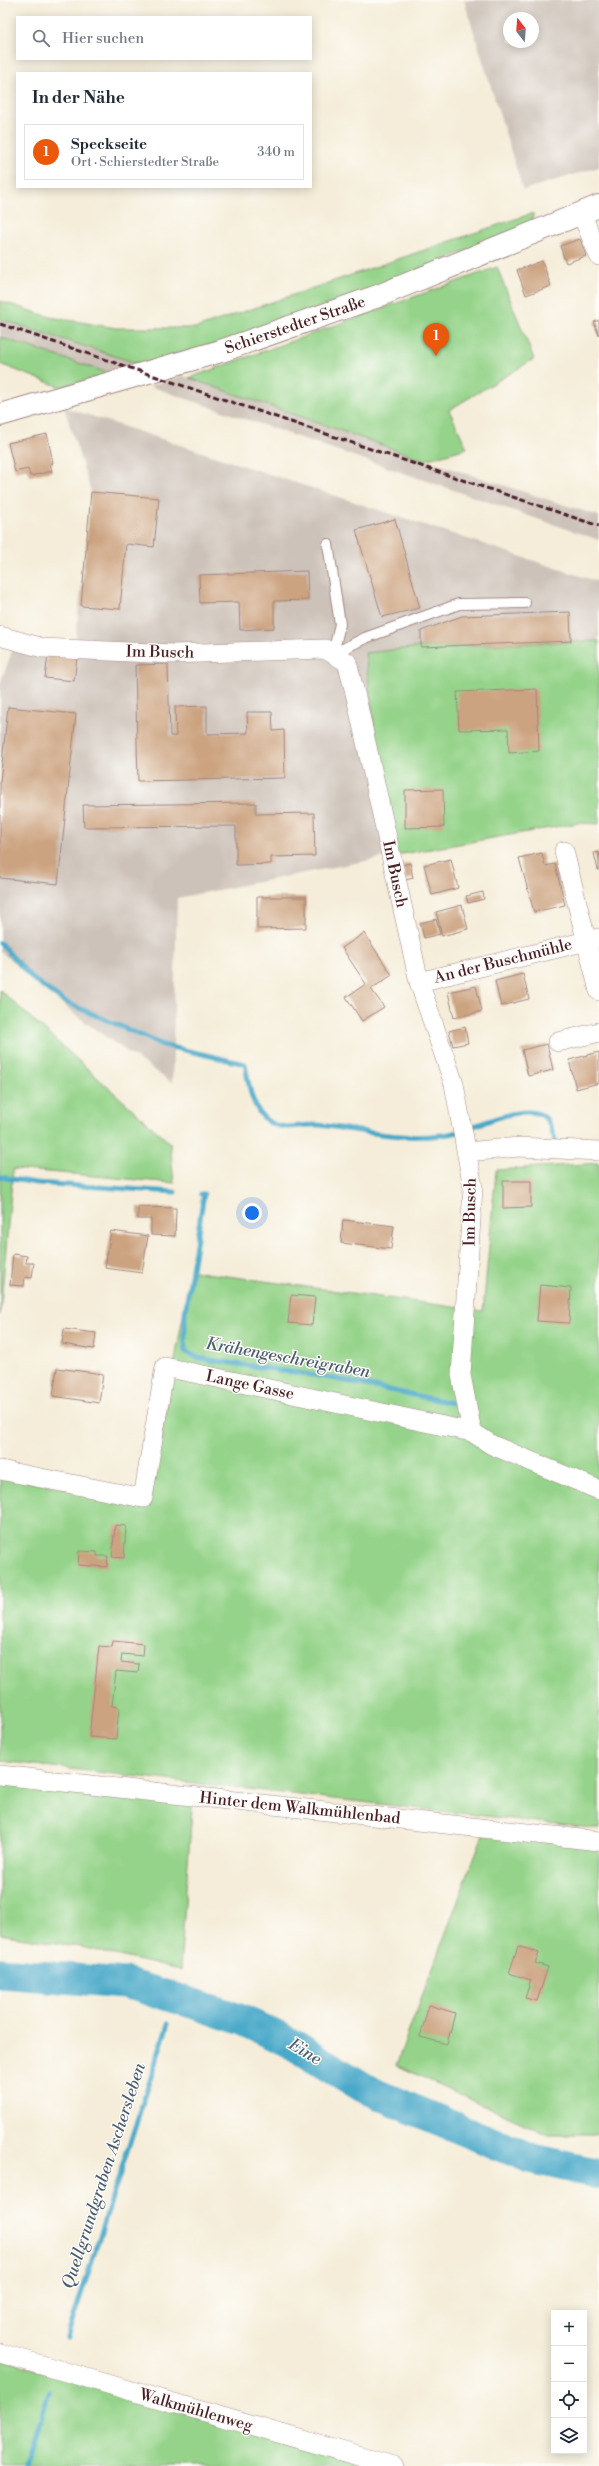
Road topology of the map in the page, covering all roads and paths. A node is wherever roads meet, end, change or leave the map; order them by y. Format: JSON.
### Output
{"nodes":[{"id":1,"x":590,"y":209,"type":"edge"},
{"id":2,"x":599,"y":256,"type":"edge"},
{"id":3,"x":0,"y":415,"type":"edge"},
{"id":4,"x":328,"y":544,"type":"dead end"},
{"id":5,"x":525,"y":604,"type":"dead end"},
{"id":6,"x":0,"y":636,"type":"edge"},
{"id":7,"x":333,"y":654,"type":"junction"},
{"id":8,"x":564,"y":851,"type":"dead end"},
{"id":9,"x":593,"y":939,"type":"edge"},
{"id":10,"x":419,"y":982,"type":"junction"},
{"id":11,"x":599,"y":990,"type":"edge"},
{"id":12,"x":599,"y":1032,"type":"edge"},
{"id":13,"x":558,"y":1042,"type":"dead end"},
{"id":14,"x":465,"y":1139,"type":"junction"},
{"id":15,"x":599,"y":1152,"type":"edge"},
{"id":16,"x":472,"y":1432,"type":"junction"},
{"id":17,"x":0,"y":1470,"type":"edge"},
{"id":18,"x":599,"y":1490,"type":"edge"},
{"id":19,"x":0,"y":1775,"type":"edge"},
{"id":20,"x":599,"y":1841,"type":"edge"},
{"id":21,"x":0,"y":2353,"type":"edge"},
{"id":22,"x":393,"y":2466,"type":"edge"}],
"edges":[{"from":1,"to":2,"type":"street","name":"Schierstedter Straße"},
{"from":1,"to":3,"type":"street","name":"Schierstedter Straße"},
{"from":4,"to":7,"type":"lane"},
{"from":5,"to":7,"type":"lane"},
{"from":6,"to":7,"type":"street","name":"Im Busch"},
{"from":7,"to":10,"type":"street","name":"Im Busch"},
{"from":8,"to":9,"type":"street","name":"An der Buschmühle"},
{"from":9,"to":10,"type":"street","name":"An der Buschmühle"},
{"from":9,"to":11,"type":"street","name":"An der Buschmühle"},
{"from":10,"to":14,"type":"street","name":"Im Busch"},
{"from":12,"to":13,"type":"street"},
{"from":14,"to":15,"type":"street"},
{"from":14,"to":16,"type":"street","name":"Im Busch"},
{"from":16,"to":17,"type":"street","name":"Lange Gasse"},
{"from":16,"to":18,"type":"street","name":"Lange Gasse"},
{"from":19,"to":20,"type":"street","name":"Hinter dem Walkmühlenbad"},
{"from":21,"to":22,"type":"street","name":"Walkmühlenweg"}]}
